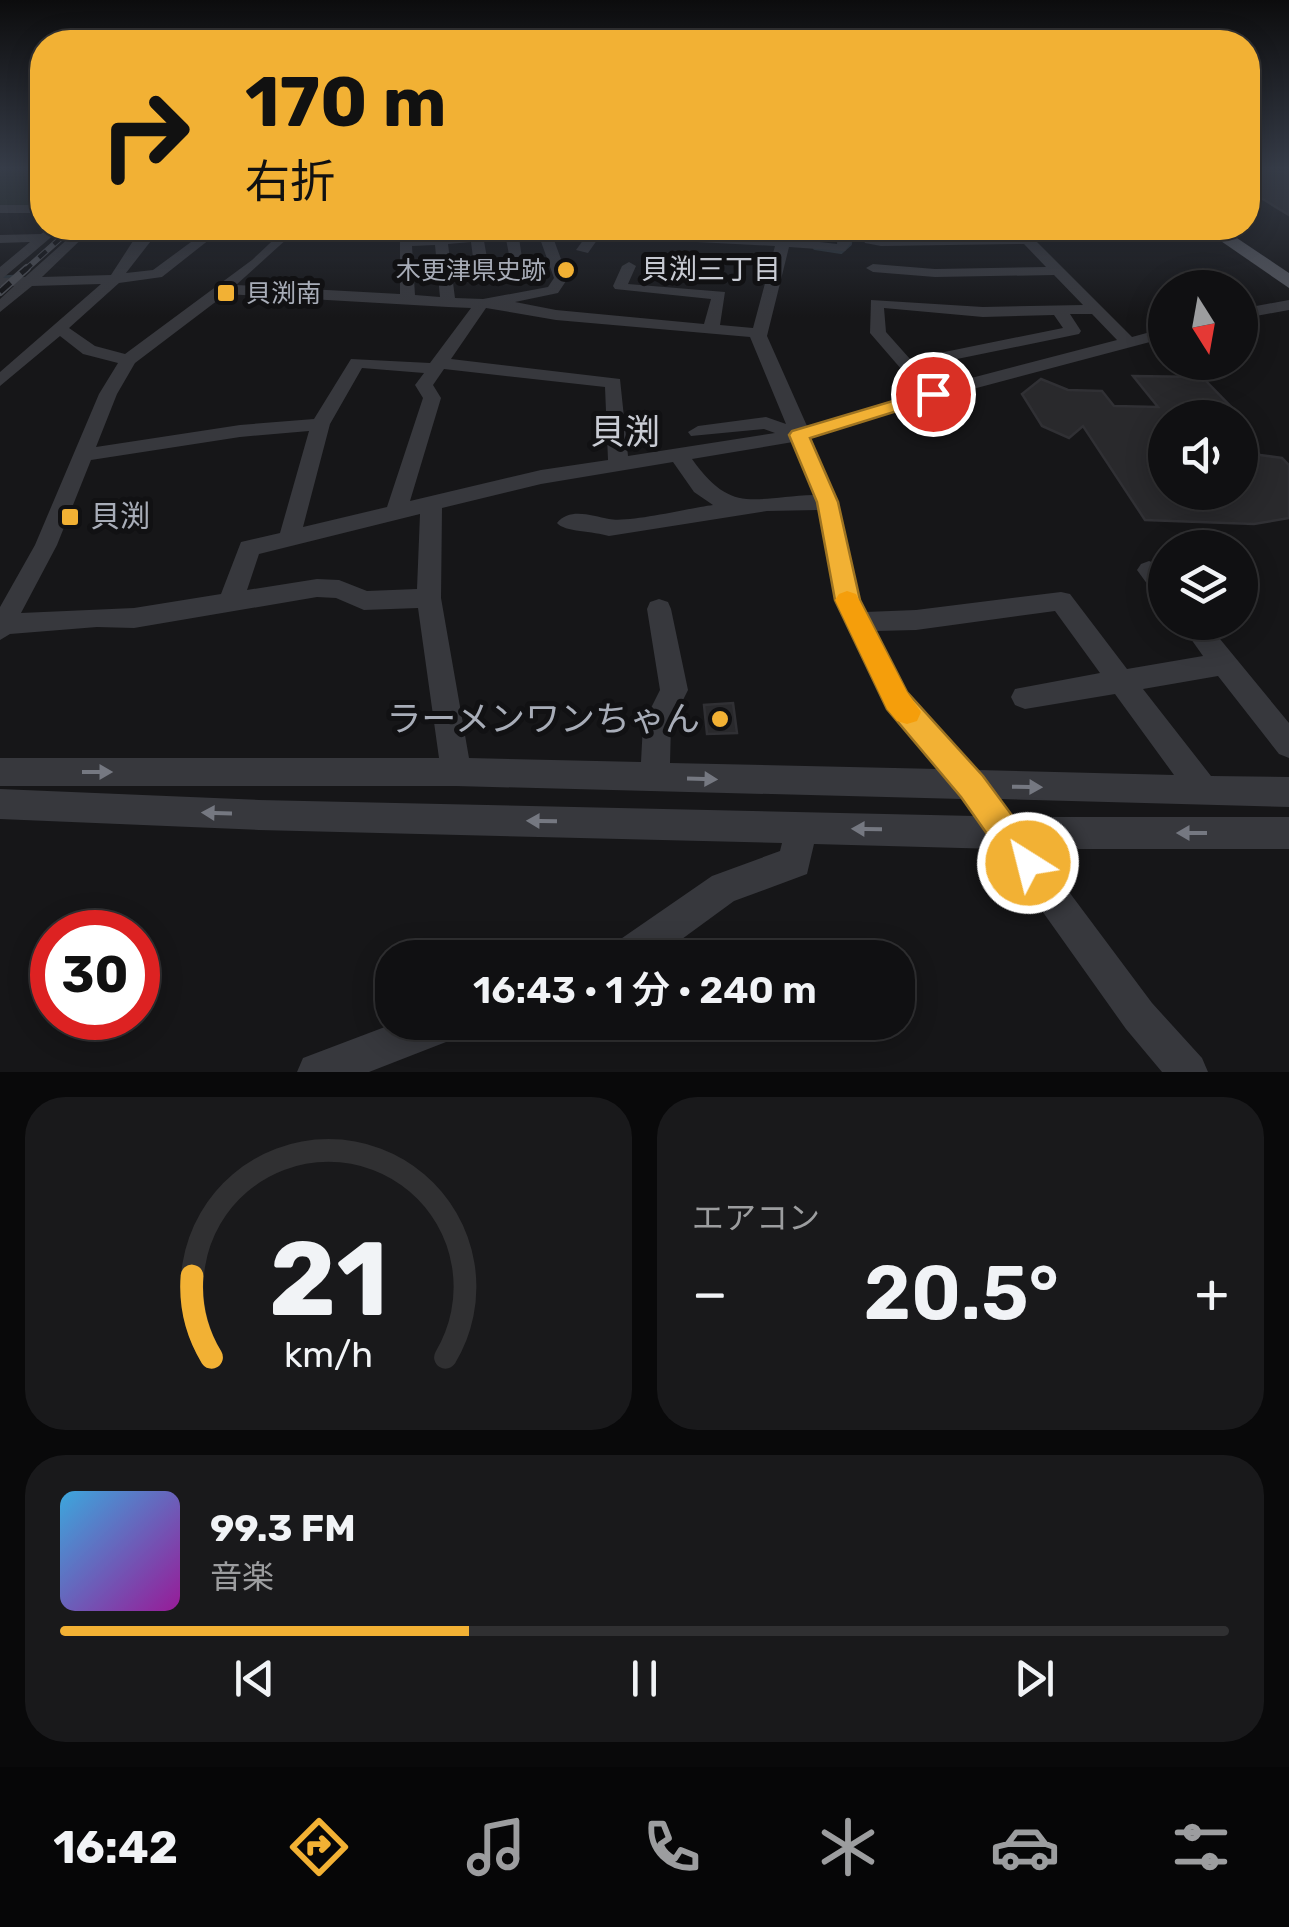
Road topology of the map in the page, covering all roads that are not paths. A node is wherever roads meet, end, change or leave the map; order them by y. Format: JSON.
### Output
{"nodes":[{"id":1,"x":30,"y":238,"type":"edge"},
{"id":2,"x":0,"y":239,"type":"edge"},
{"id":3,"x":41,"y":240,"type":"edge"},
{"id":4,"x":73,"y":240,"type":"edge"},
{"id":5,"x":142,"y":240,"type":"edge"},
{"id":6,"x":203,"y":240,"type":"edge"},
{"id":7,"x":280,"y":240,"type":"edge"},
{"id":8,"x":441,"y":240,"type":"joint"},
{"id":9,"x":477,"y":240,"type":"edge"},
{"id":10,"x":513,"y":240,"type":"edge"},
{"id":11,"x":547,"y":240,"type":"edge"},
{"id":12,"x":590,"y":240,"type":"edge"},
{"id":13,"x":777,"y":240,"type":"edge"},
{"id":14,"x":807,"y":240,"type":"edge"},
{"id":15,"x":844,"y":240,"type":"edge"},
{"id":16,"x":870,"y":240,"type":"edge"},
{"id":17,"x":1028,"y":240,"type":"joint"},
{"id":18,"x":1228,"y":240,"type":"edge"},
{"id":19,"x":583,"y":250,"type":"dead end"},
{"id":20,"x":628,"y":266,"type":"dead end"},
{"id":21,"x":873,"y":268,"type":"dead end"},
{"id":22,"x":1058,"y":271,"type":"junction"},
{"id":23,"x":0,"y":274,"type":"edge"},
{"id":24,"x":115,"y":280,"type":"junction"},
{"id":25,"x":0,"y":282,"type":"edge"},
{"id":26,"x":26,"y":282,"type":"junction"},
{"id":27,"x":1289,"y":282,"type":"edge"},
{"id":28,"x":625,"y":288,"type":"junction"},
{"id":29,"x":221,"y":289,"type":"junction"},
{"id":30,"x":671,"y":291,"type":"junction"},
{"id":31,"x":408,"y":299,"type":"junction"},
{"id":32,"x":448,"y":302,"type":"junction"},
{"id":33,"x":482,"y":304,"type":"junction"},
{"id":34,"x":1289,"y":305,"type":"edge"},
{"id":35,"x":0,"y":306,"type":"edge"},
{"id":36,"x":1095,"y":309,"type":"junction"},
{"id":37,"x":1059,"y":310,"type":"junction"},
{"id":38,"x":1258,"y":311,"type":"edge"},
{"id":39,"x":610,"y":320,"type":"junction"},
{"id":40,"x":661,"y":323,"type":"junction"},
{"id":41,"x":711,"y":327,"type":"junction"},
{"id":42,"x":62,"y":330,"type":"junction"},
{"id":43,"x":759,"y":337,"type":"junction"},
{"id":44,"x":1148,"y":337,"type":"edge"},
{"id":45,"x":1128,"y":342,"type":"junction"},
{"id":46,"x":128,"y":360,"type":"junction"},
{"id":47,"x":904,"y":365,"type":"junction"},
{"id":48,"x":436,"y":366,"type":"junction"},
{"id":49,"x":0,"y":381,"type":"edge"},
{"id":50,"x":933,"y":394,"type":"junction"},
{"id":51,"x":320,"y":424,"type":"junction"},
{"id":52,"x":698,"y":432,"type":"dead end"},
{"id":53,"x":799,"y":435,"type":"junction"},
{"id":54,"x":83,"y":455,"type":"junction"},
{"id":55,"x":680,"y":456,"type":"junction"},
{"id":56,"x":618,"y":467,"type":"junction"},
{"id":57,"x":828,"y":502,"type":"junction"},
{"id":58,"x":431,"y":505,"type":"junction"},
{"id":59,"x":734,"y":509,"type":"junction"},
{"id":60,"x":396,"y":513,"type":"junction"},
{"id":61,"x":568,"y":523,"type":"dead end"},
{"id":62,"x":289,"y":539,"type":"junction"},
{"id":63,"x":428,"y":598,"type":"junction"},
{"id":64,"x":231,"y":601,"type":"junction"},
{"id":65,"x":659,"y":608,"type":"dead end"},
{"id":66,"x":858,"y":622,"type":"junction"},
{"id":67,"x":2,"y":628,"type":"edge"},
{"id":68,"x":1205,"y":640,"type":"edge"},
{"id":69,"x":1224,"y":664,"type":"junction"},
{"id":70,"x":1122,"y":681,"type":"junction"},
{"id":71,"x":1025,"y":697,"type":"dead end"},
{"id":72,"x":1289,"y":746,"type":"edge"},
{"id":73,"x":0,"y":772,"type":"edge"},
{"id":74,"x":456,"y":772,"type":"junction"},
{"id":75,"x":649,"y":777,"type":"junction"},
{"id":76,"x":972,"y":787,"type":"junction"},
{"id":77,"x":1203,"y":790,"type":"junction"},
{"id":78,"x":1289,"y":792,"type":"edge"},
{"id":79,"x":0,"y":804,"type":"edge"},
{"id":80,"x":800,"y":828,"type":"junction"},
{"id":81,"x":1005,"y":833,"type":"junction"},
{"id":82,"x":1289,"y":833,"type":"edge"},
{"id":83,"x":650,"y":940,"type":"edge"},
{"id":84,"x":403,"y":1040,"type":"edge"},
{"id":85,"x":317,"y":1072,"type":"edge"},
{"id":86,"x":1188,"y":1072,"type":"edge"}],
"edges":[{"from":1,"to":2,"type":"street"},
{"from":3,"to":23,"type":"street"},
{"from":4,"to":26,"type":"street"},
{"from":5,"to":24,"type":"street"},
{"from":6,"to":24,"type":"street"},
{"from":7,"to":29,"type":"street"},
{"from":8,"to":31,"type":"street"},
{"from":8,"to":32,"type":"street"},
{"from":9,"to":10,"type":"street"},
{"from":11,"to":33,"type":"street"},
{"from":12,"to":19,"type":"street"},
{"from":13,"to":43,"type":"street"},
{"from":14,"to":15,"type":"street"},
{"from":16,"to":17,"type":"street"},
{"from":17,"to":22,"type":"street"},
{"from":18,"to":27,"type":"main road"},
{"from":20,"to":28,"type":"street"},
{"from":21,"to":22,"type":"street"},
{"from":22,"to":36,"type":"street"},
{"from":24,"to":26,"type":"street"},
{"from":24,"to":42,"type":"street"},
{"from":25,"to":26,"type":"street"},
{"from":26,"to":35,"type":"street"},
{"from":28,"to":30,"type":"street"},
{"from":28,"to":39,"type":"street"},
{"from":29,"to":31,"type":"street"},
{"from":29,"to":46,"type":"street"},
{"from":30,"to":40,"type":"street"},
{"from":30,"to":41,"type":"street"},
{"from":31,"to":32,"type":"street"},
{"from":32,"to":33,"type":"street"},
{"from":33,"to":39,"type":"street"},
{"from":33,"to":48,"type":"street"},
{"from":34,"to":38,"type":"street"},
{"from":36,"to":37,"type":"street"},
{"from":36,"to":45,"type":"street"},
{"from":37,"to":47,"type":"street"},
{"from":37,"to":47,"type":"street"},
{"from":39,"to":40,"type":"street"},
{"from":40,"to":41,"type":"street"},
{"from":41,"to":43,"type":"street"},
{"from":42,"to":46,"type":"street"},
{"from":42,"to":49,"type":"street"},
{"from":43,"to":53,"type":"street"},
{"from":44,"to":45,"type":"street"},
{"from":45,"to":50,"type":"street"},
{"from":46,"to":54,"type":"street"},
{"from":47,"to":50,"type":"street"},
{"from":48,"to":51,"type":"street"},
{"from":48,"to":56,"type":"street"},
{"from":48,"to":60,"type":"street"},
{"from":50,"to":53,"type":"street"},
{"from":51,"to":54,"type":"street"},
{"from":51,"to":62,"type":"street"},
{"from":52,"to":53,"type":"street"},
{"from":53,"to":55,"type":"street"},
{"from":53,"to":57,"type":"street"},
{"from":54,"to":67,"type":"street"},
{"from":55,"to":56,"type":"street"},
{"from":55,"to":59,"type":"street"},
{"from":56,"to":58,"type":"street"},
{"from":57,"to":59,"type":"street"},
{"from":57,"to":66,"type":"street"},
{"from":58,"to":60,"type":"street"},
{"from":58,"to":63,"type":"street"},
{"from":59,"to":61,"type":"street"},
{"from":60,"to":62,"type":"street"},
{"from":62,"to":64,"type":"street"},
{"from":63,"to":64,"type":"street"},
{"from":63,"to":74,"type":"street"},
{"from":64,"to":67,"type":"street"},
{"from":65,"to":75,"type":"street"},
{"from":66,"to":70,"type":"street"},
{"from":66,"to":76,"type":"street"},
{"from":68,"to":69,"type":"street"},
{"from":69,"to":70,"type":"street"},
{"from":69,"to":72,"type":"street"},
{"from":70,"to":71,"type":"street"},
{"from":70,"to":77,"type":"street"},
{"from":73,"to":74,"type":"street","one_way":true},
{"from":74,"to":75,"type":"street"},
{"from":75,"to":76,"type":"street","one_way":true},
{"from":76,"to":77,"type":"street","one_way":true},
{"from":76,"to":81,"type":"street"},
{"from":77,"to":78,"type":"street"},
{"from":80,"to":79,"type":"street","one_way":true},
{"from":81,"to":80,"type":"street","one_way":true},
{"from":80,"to":83,"type":"street"},
{"from":82,"to":81,"type":"street","one_way":true},
{"from":81,"to":86,"type":"street"},
{"from":84,"to":85,"type":"street"}]}
